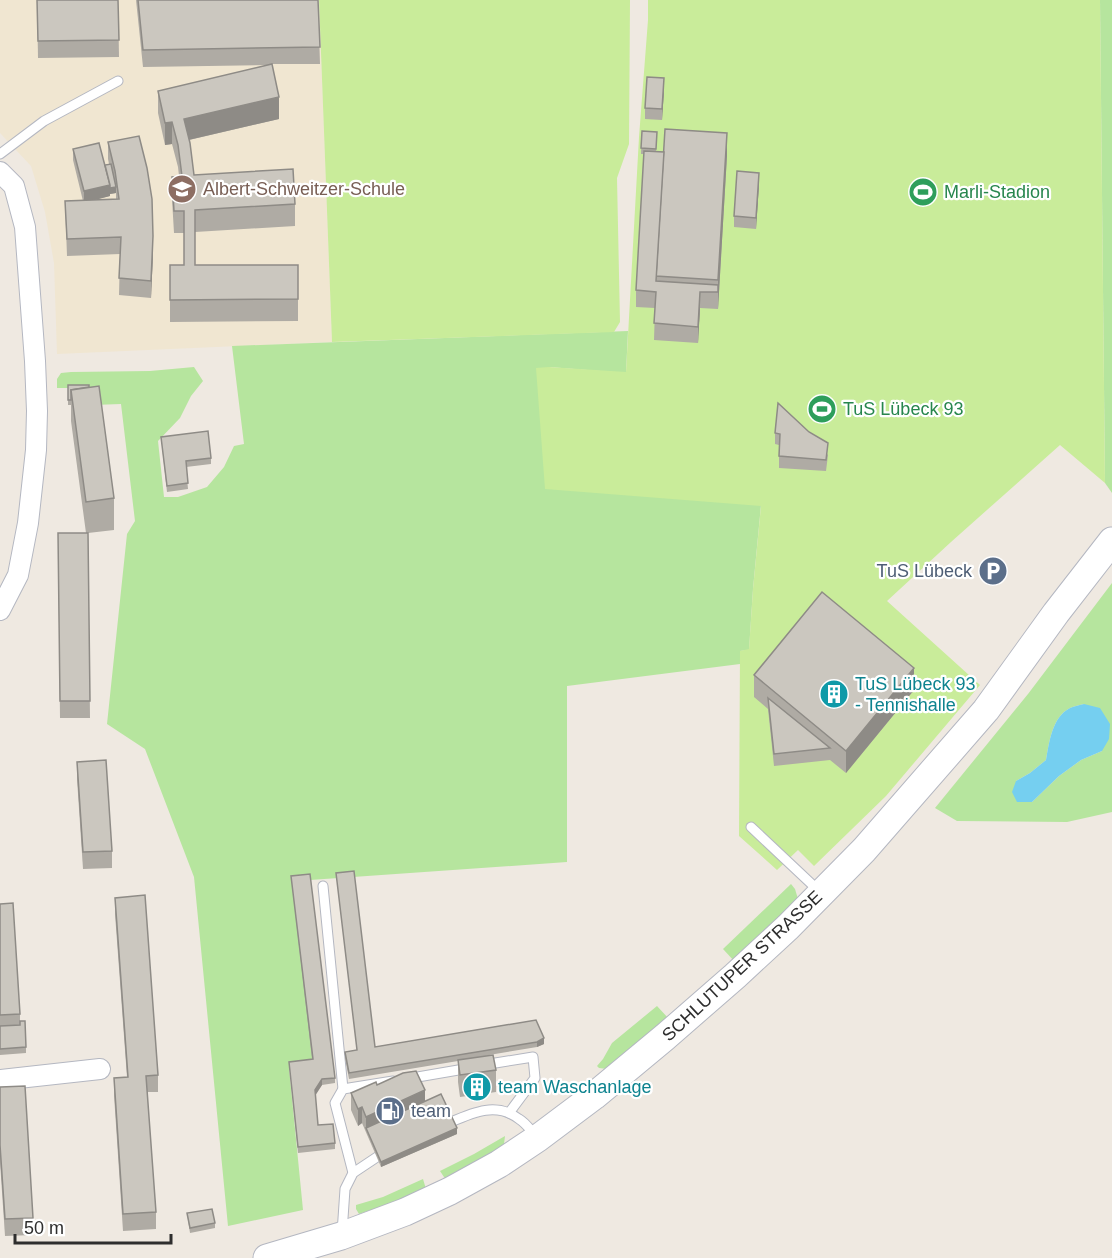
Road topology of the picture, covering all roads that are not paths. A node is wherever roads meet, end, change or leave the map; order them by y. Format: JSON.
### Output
{"nodes":[{"id":1,"x":118,"y":81,"type":"dead end"},
{"id":2,"x":0,"y":154,"type":"edge"},
{"id":3,"x":0,"y":172,"type":"edge"},
{"id":4,"x":1112,"y":541,"type":"edge"},
{"id":5,"x":0,"y":610,"type":"edge"},
{"id":6,"x":751,"y":827,"type":"dead end"},
{"id":7,"x":322,"y":886,"type":"dead end"},
{"id":8,"x":821,"y":893,"type":"junction"},
{"id":9,"x":100,"y":1069,"type":"dead end"},
{"id":10,"x":0,"y":1080,"type":"edge"},
{"id":11,"x":343,"y":1089,"type":"junction"},
{"id":12,"x":509,"y":1113,"type":"junction"},
{"id":13,"x":451,"y":1122,"type":"edge"},
{"id":14,"x":538,"y":1138,"type":"junction"},
{"id":15,"x":377,"y":1157,"type":"edge"},
{"id":16,"x":353,"y":1173,"type":"junction"},
{"id":17,"x":342,"y":1236,"type":"junction"},
{"id":18,"x":267,"y":1258,"type":"edge"}],
"edges":[{"from":1,"to":2,"type":"lane"},
{"from":3,"to":5,"type":"street"},
{"from":4,"to":8,"type":"main road","name":"SCHLUTUPER STRASSE"},
{"from":6,"to":8,"type":"lane"},
{"from":7,"to":11,"type":"lane"},
{"from":8,"to":14,"type":"main road","name":"SCHLUTUPER STRASSE"},
{"from":9,"to":10,"type":"street"},
{"from":11,"to":12,"type":"lane"},
{"from":11,"to":16,"type":"lane"},
{"from":12,"to":13,"type":"lane"},
{"from":12,"to":14,"type":"lane"},
{"from":14,"to":17,"type":"main road","name":"SCHLUTUPER STRASSE"},
{"from":15,"to":16,"type":"lane"},
{"from":16,"to":17,"type":"lane"},
{"from":17,"to":18,"type":"main road","name":"SCHLUTUPER STRASSE"}]}
